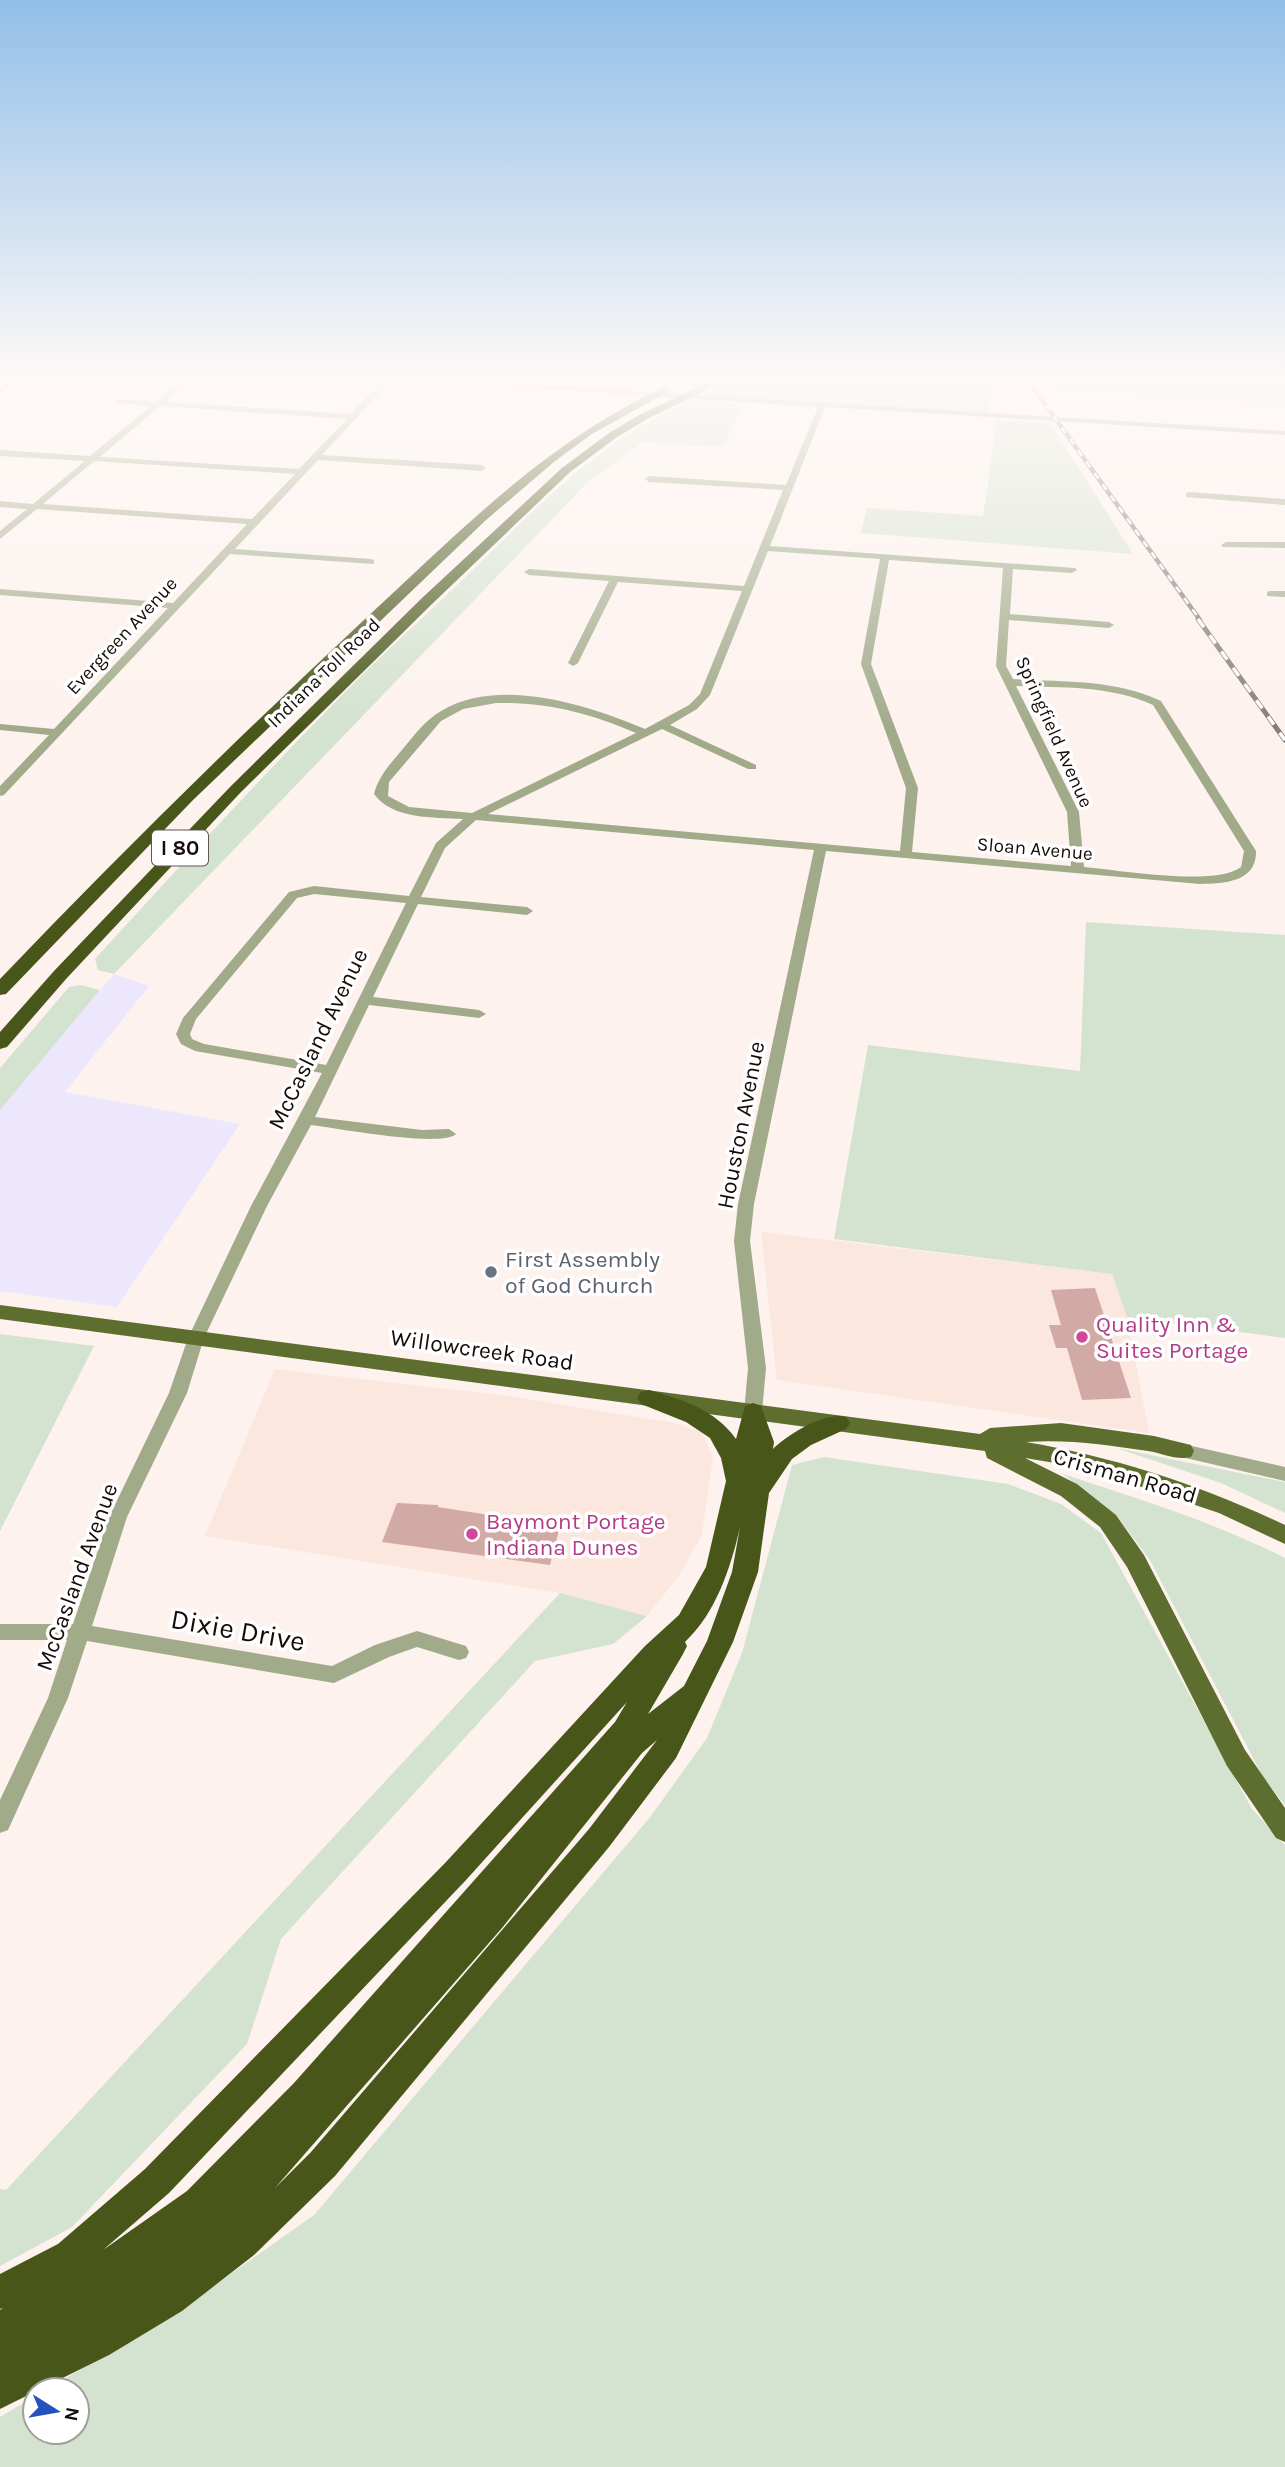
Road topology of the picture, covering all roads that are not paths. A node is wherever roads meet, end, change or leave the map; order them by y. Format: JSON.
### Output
{"nodes":[{"id":1,"x":46,"y":497,"type":"edge"},
{"id":2,"x":278,"y":497,"type":"edge"},
{"id":3,"x":507,"y":497,"type":"edge"},
{"id":4,"x":537,"y":497,"type":"edge"},
{"id":5,"x":785,"y":497,"type":"edge"},
{"id":6,"x":1218,"y":497,"type":"edge"},
{"id":7,"x":1285,"y":502,"type":"edge"},
{"id":8,"x":0,"y":504,"type":"edge"},
{"id":9,"x":34,"y":507,"type":"junction"},
{"id":10,"x":254,"y":522,"type":"junction"},
{"id":11,"x":0,"y":536,"type":"edge"},
{"id":12,"x":1226,"y":545,"type":"dead end"},
{"id":13,"x":1285,"y":545,"type":"edge"},
{"id":14,"x":764,"y":548,"type":"junction"},
{"id":15,"x":227,"y":551,"type":"junction"},
{"id":16,"x":886,"y":557,"type":"junction"},
{"id":17,"x":370,"y":562,"type":"dead end"},
{"id":18,"x":1008,"y":565,"type":"junction"},
{"id":19,"x":1072,"y":570,"type":"dead end"},
{"id":20,"x":529,"y":572,"type":"dead end"},
{"id":21,"x":615,"y":579,"type":"junction"},
{"id":22,"x":749,"y":589,"type":"junction"},
{"id":23,"x":0,"y":592,"type":"edge"},
{"id":24,"x":1270,"y":594,"type":"dead end"},
{"id":25,"x":1285,"y":594,"type":"edge"},
{"id":26,"x":174,"y":606,"type":"junction"},
{"id":27,"x":1004,"y":617,"type":"junction"},
{"id":28,"x":1108,"y":625,"type":"dead end"},
{"id":29,"x":573,"y":663,"type":"dead end"},
{"id":30,"x":1008,"y":682,"type":"junction"},
{"id":31,"x":662,"y":724,"type":"junction"},
{"id":32,"x":0,"y":727,"type":"edge"},
{"id":33,"x":56,"y":732,"type":"junction"},
{"id":34,"x":645,"y":733,"type":"junction"},
{"id":35,"x":752,"y":767,"type":"dead end"},
{"id":36,"x":0,"y":793,"type":"edge"},
{"id":37,"x":473,"y":817,"type":"junction"},
{"id":38,"x":820,"y":849,"type":"junction"},
{"id":39,"x":906,"y":856,"type":"junction"},
{"id":40,"x":1078,"y":871,"type":"junction"},
{"id":41,"x":412,"y":899,"type":"junction"},
{"id":42,"x":527,"y":911,"type":"dead end"},
{"id":43,"x":0,"y":990,"type":"edge"},
{"id":44,"x":363,"y":1000,"type":"junction"},
{"id":45,"x":479,"y":1014,"type":"dead end"},
{"id":46,"x":0,"y":1043,"type":"edge"},
{"id":47,"x":330,"y":1070,"type":"junction"},
{"id":48,"x":306,"y":1120,"type":"junction"},
{"id":49,"x":449,"y":1134,"type":"dead end"},
{"id":50,"x":0,"y":1312,"type":"edge"},
{"id":51,"x":196,"y":1338,"type":"junction"},
{"id":52,"x":649,"y":1398,"type":"junction"},
{"id":53,"x":753,"y":1412,"type":"junction"},
{"id":54,"x":838,"y":1423,"type":"junction"},
{"id":55,"x":958,"y":1438,"type":"junction"},
{"id":56,"x":1183,"y":1451,"type":"joint"},
{"id":57,"x":1285,"y":1474,"type":"edge"},
{"id":58,"x":746,"y":1496,"type":"junction"},
{"id":59,"x":1285,"y":1535,"type":"edge"},
{"id":60,"x":688,"y":1623,"type":"junction"},
{"id":61,"x":0,"y":1632,"type":"edge"},
{"id":62,"x":80,"y":1632,"type":"junction"},
{"id":63,"x":459,"y":1652,"type":"dead end"},
{"id":64,"x":696,"y":1690,"type":"junction"},
{"id":65,"x":0,"y":1823,"type":"edge"},
{"id":66,"x":1285,"y":1830,"type":"edge"},
{"id":67,"x":0,"y":2292,"type":"edge"},
{"id":68,"x":0,"y":2329,"type":"edge"},
{"id":69,"x":0,"y":2362,"type":"edge"},
{"id":70,"x":0,"y":2391,"type":"edge"}],
"edges":[{"from":1,"to":9,"type":"street"},
{"from":2,"to":10,"type":"street","name":"Evergreen Avenue"},
{"from":3,"to":43,"type":"highway","name":"Indiana Toll Road","number":"I 80"},
{"from":4,"to":46,"type":"highway","name":"Indiana Toll Road","number":"I 80"},
{"from":5,"to":14,"type":"street","name":"McCasland Avenue"},
{"from":6,"to":7,"type":"street"},
{"from":8,"to":9,"type":"street"},
{"from":9,"to":10,"type":"street"},
{"from":9,"to":11,"type":"street"},
{"from":10,"to":15,"type":"street","name":"Evergreen Avenue"},
{"from":12,"to":13,"type":"street"},
{"from":14,"to":16,"type":"street"},
{"from":14,"to":22,"type":"street","name":"McCasland Avenue"},
{"from":15,"to":17,"type":"street"},
{"from":15,"to":26,"type":"street","name":"Evergreen Avenue"},
{"from":16,"to":18,"type":"street"},
{"from":16,"to":39,"type":"street"},
{"from":18,"to":19,"type":"street"},
{"from":18,"to":27,"type":"street","name":"Springfield Avenue"},
{"from":20,"to":21,"type":"street"},
{"from":21,"to":22,"type":"street"},
{"from":21,"to":29,"type":"street"},
{"from":22,"to":31,"type":"street","name":"McCasland Avenue"},
{"from":23,"to":26,"type":"street"},
{"from":24,"to":25,"type":"street"},
{"from":26,"to":33,"type":"street","name":"Evergreen Avenue"},
{"from":27,"to":28,"type":"street"},
{"from":27,"to":30,"type":"street","name":"Springfield Avenue"},
{"from":30,"to":40,"type":"street","name":"Springfield Avenue"},
{"from":30,"to":40,"type":"street","name":"Sloan Avenue"},
{"from":31,"to":34,"type":"street","name":"McCasland Avenue"},
{"from":31,"to":35,"type":"street"},
{"from":32,"to":33,"type":"street"},
{"from":33,"to":36,"type":"street","name":"Evergreen Avenue"},
{"from":34,"to":37,"type":"street","name":"McCasland Avenue"},
{"from":34,"to":37,"type":"street","name":"Sloan Avenue"},
{"from":37,"to":38,"type":"street","name":"Sloan Avenue"},
{"from":37,"to":41,"type":"street","name":"McCasland Avenue"},
{"from":38,"to":39,"type":"street","name":"Sloan Avenue"},
{"from":38,"to":53,"type":"street","name":"Houston Avenue"},
{"from":39,"to":40,"type":"street","name":"Sloan Avenue"},
{"from":41,"to":42,"type":"street"},
{"from":41,"to":44,"type":"street","name":"McCasland Avenue"},
{"from":41,"to":47,"type":"street"},
{"from":44,"to":45,"type":"street"},
{"from":44,"to":47,"type":"street","name":"McCasland Avenue"},
{"from":47,"to":48,"type":"street","name":"McCasland Avenue"},
{"from":48,"to":49,"type":"street"},
{"from":48,"to":51,"type":"street","name":"McCasland Avenue"},
{"from":50,"to":51,"type":"main road","name":"Willowcreek Road"},
{"from":51,"to":52,"type":"main road","name":"Willowcreek Road"},
{"from":51,"to":62,"type":"street","name":"McCasland Avenue"},
{"from":52,"to":53,"type":"main road","name":"Willowcreek Road"},
{"from":52,"to":58,"type":"highway"},
{"from":53,"to":54,"type":"main road","name":"Willowcreek Road"},
{"from":53,"to":58,"type":"highway"},
{"from":54,"to":55,"type":"main road","name":"Willowcreek Road"},
{"from":54,"to":58,"type":"highway"},
{"from":55,"to":56,"type":"main road"},
{"from":55,"to":59,"type":"main road","name":"Crisman Road"},
{"from":55,"to":66,"type":"main road"},
{"from":56,"to":57,"type":"street"},
{"from":58,"to":60,"type":"highway"},
{"from":58,"to":64,"type":"highway"},
{"from":60,"to":67,"type":"highway"},
{"from":60,"to":68,"type":"highway"},
{"from":61,"to":62,"type":"street","name":"Dixie Drive"},
{"from":62,"to":63,"type":"street","name":"Dixie Drive"},
{"from":62,"to":65,"type":"street","name":"McCasland Avenue"},
{"from":64,"to":69,"type":"highway"},
{"from":64,"to":70,"type":"highway"}]}
